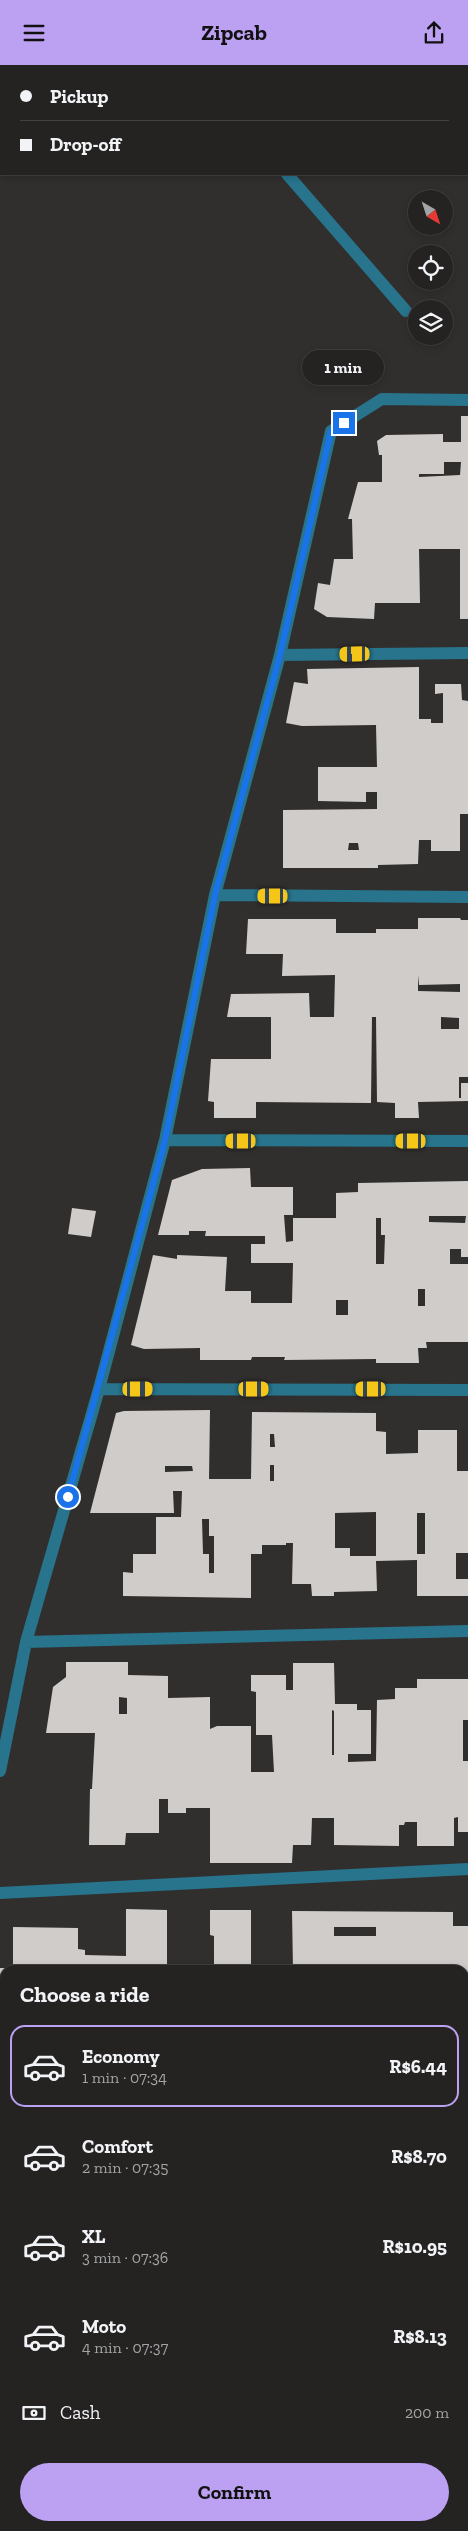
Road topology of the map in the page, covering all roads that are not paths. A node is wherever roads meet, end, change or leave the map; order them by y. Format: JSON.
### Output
{"nodes":[{"id":1,"x":288,"y":175,"type":"edge"},
{"id":2,"x":406,"y":311,"type":"dead end"},
{"id":3,"x":468,"y":400,"type":"edge"},
{"id":4,"x":468,"y":653,"type":"edge"},
{"id":5,"x":280,"y":655,"type":"junction"},
{"id":6,"x":215,"y":895,"type":"junction"},
{"id":7,"x":468,"y":897,"type":"edge"},
{"id":8,"x":165,"y":1140,"type":"junction"},
{"id":9,"x":468,"y":1141,"type":"edge"},
{"id":10,"x":99,"y":1389,"type":"junction"},
{"id":11,"x":468,"y":1390,"type":"edge"},
{"id":12,"x":468,"y":1631,"type":"edge"},
{"id":13,"x":26,"y":1642,"type":"junction"},
{"id":14,"x":0,"y":1771,"type":"edge"},
{"id":15,"x":468,"y":1869,"type":"edge"},
{"id":16,"x":0,"y":1893,"type":"edge"}],
"edges":[{"from":1,"to":2,"type":"street"},
{"from":3,"to":5,"type":"street"},
{"from":4,"to":5,"type":"street"},
{"from":5,"to":6,"type":"street"},
{"from":6,"to":7,"type":"street"},
{"from":6,"to":8,"type":"street"},
{"from":8,"to":9,"type":"street"},
{"from":8,"to":10,"type":"street"},
{"from":10,"to":11,"type":"street"},
{"from":10,"to":13,"type":"street"},
{"from":12,"to":13,"type":"street"},
{"from":13,"to":14,"type":"street"},
{"from":15,"to":16,"type":"street"}]}
